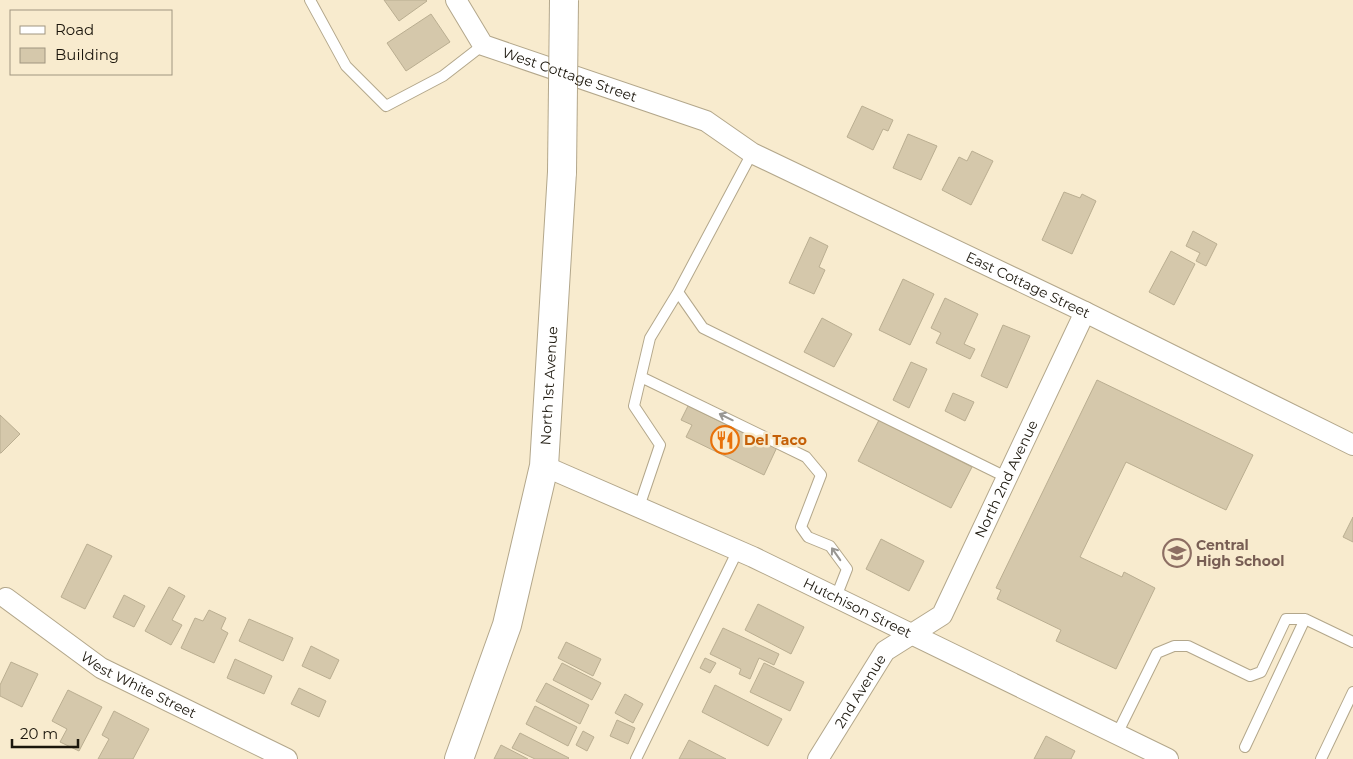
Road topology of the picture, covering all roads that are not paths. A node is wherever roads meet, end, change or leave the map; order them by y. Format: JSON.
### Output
{"nodes":[{"id":1,"x":310,"y":0,"type":"edge"},
{"id":2,"x":456,"y":0,"type":"edge"},
{"id":3,"x":564,"y":0,"type":"edge"},
{"id":4,"x":483,"y":45,"type":"junction"},
{"id":5,"x":706,"y":121,"type":"joint"},
{"id":6,"x":752,"y":153,"type":"junction"},
{"id":7,"x":678,"y":292,"type":"junction"},
{"id":8,"x":1085,"y":312,"type":"junction"},
{"id":9,"x":641,"y":377,"type":"junction"},
{"id":10,"x":1353,"y":445,"type":"edge"},
{"id":11,"x":544,"y":466,"type":"junction"},
{"id":12,"x":1008,"y":478,"type":"junction"},
{"id":13,"x":639,"y":507,"type":"junction"},
{"id":14,"x":738,"y":550,"type":"junction"},
{"id":15,"x":836,"y":597,"type":"junction"},
{"id":16,"x":3,"y":598,"type":"edge"},
{"id":17,"x":1305,"y":619,"type":"junction"},
{"id":18,"x":913,"y":634,"type":"junction"},
{"id":19,"x":1353,"y":642,"type":"edge"},
{"id":20,"x":1353,"y":692,"type":"edge"},
{"id":21,"x":1117,"y":734,"type":"junction"},
{"id":22,"x":1245,"y":747,"type":"dead end"},
{"id":23,"x":274,"y":756,"type":"edge"},
{"id":24,"x":459,"y":759,"type":"edge"},
{"id":25,"x":636,"y":759,"type":"edge"},
{"id":26,"x":818,"y":759,"type":"edge"},
{"id":27,"x":1168,"y":759,"type":"edge"},
{"id":28,"x":1321,"y":759,"type":"edge"}],
"edges":[{"from":1,"to":4,"type":"lane"},
{"from":2,"to":4,"type":"street"},
{"from":3,"to":11,"type":"main road","name":"North 1st Avenue","bridge":true},
{"from":4,"to":5,"type":"street","name":"West Cottage Street"},
{"from":5,"to":6,"type":"street","name":"East Cottage Street"},
{"from":6,"to":7,"type":"lane"},
{"from":6,"to":8,"type":"street","name":"East Cottage Street"},
{"from":7,"to":9,"type":"lane"},
{"from":7,"to":12,"type":"lane"},
{"from":8,"to":10,"type":"street","name":"East Cottage Street"},
{"from":8,"to":12,"type":"street","name":"North 2nd Avenue"},
{"from":9,"to":13,"type":"lane"},
{"from":15,"to":9,"type":"lane","one_way":true},
{"from":11,"to":13,"type":"street","name":"Hutchison Street"},
{"from":11,"to":24,"type":"main road","name":"North 1st Avenue"},
{"from":12,"to":18,"type":"street","name":"North 2nd Avenue"},
{"from":13,"to":14,"type":"street","name":"Hutchison Street"},
{"from":14,"to":15,"type":"street","name":"Hutchison Street"},
{"from":14,"to":25,"type":"lane"},
{"from":15,"to":18,"type":"street","name":"Hutchison Street"},
{"from":16,"to":23,"type":"street","name":"West White Street"},
{"from":17,"to":19,"type":"lane"},
{"from":17,"to":21,"type":"lane"},
{"from":17,"to":22,"type":"lane"},
{"from":18,"to":21,"type":"street","name":"Hutchison Street"},
{"from":18,"to":26,"type":"street","name":"2nd Avenue"},
{"from":20,"to":28,"type":"lane"},
{"from":21,"to":27,"type":"street","name":"Hutchison Street"}]}
